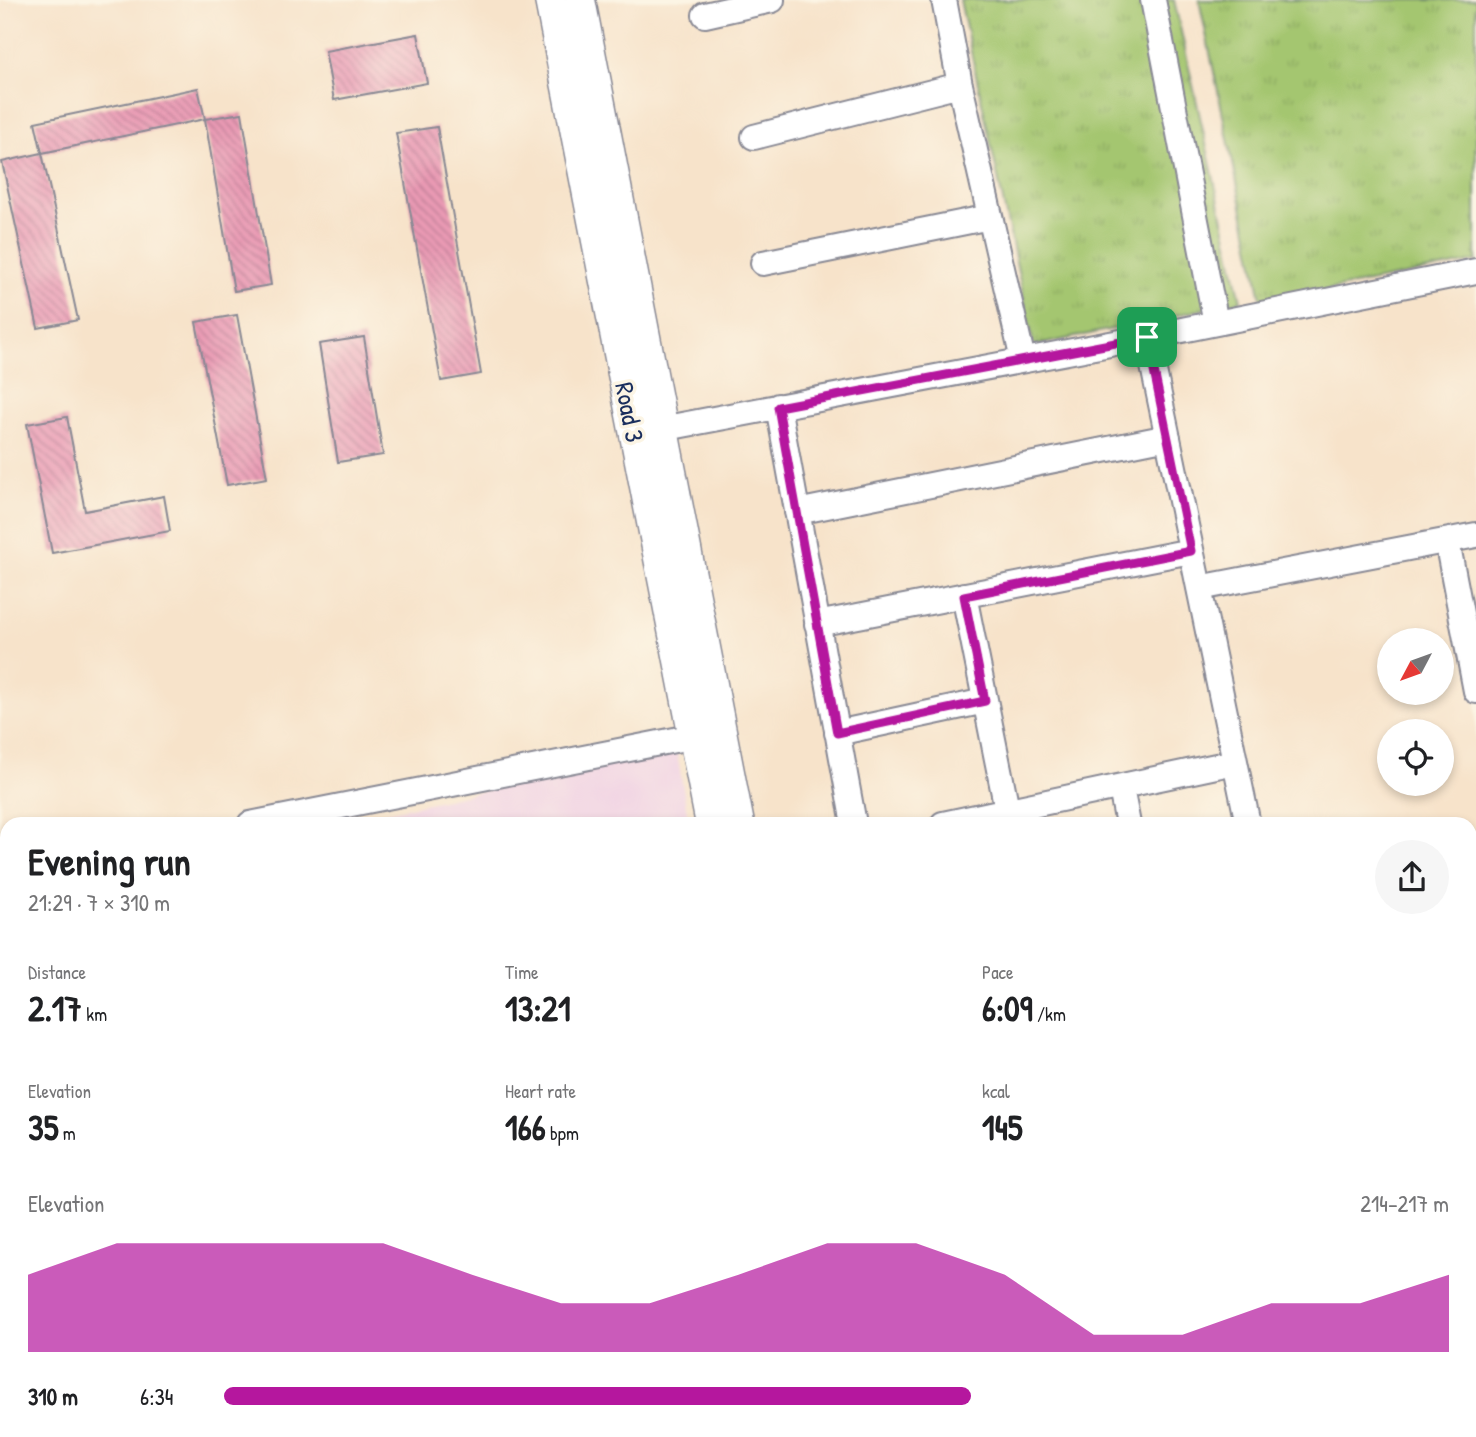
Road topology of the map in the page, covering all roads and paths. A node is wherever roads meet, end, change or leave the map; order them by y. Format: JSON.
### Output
{"nodes":[{"id":1,"x":550,"y":0,"type":"edge"},
{"id":2,"x":580,"y":0,"type":"edge"},
{"id":3,"x":772,"y":0,"type":"edge"},
{"id":4,"x":944,"y":0,"type":"edge"},
{"id":5,"x":1153,"y":0,"type":"edge"},
{"id":6,"x":705,"y":15,"type":"dead end"},
{"id":7,"x":960,"y":86,"type":"junction"},
{"id":8,"x":754,"y":137,"type":"dead end"},
{"id":9,"x":990,"y":217,"type":"junction"},
{"id":10,"x":763,"y":262,"type":"dead end"},
{"id":11,"x":1476,"y":271,"type":"edge"},
{"id":12,"x":1216,"y":323,"type":"junction"},
{"id":13,"x":1147,"y":337,"type":"junction"},
{"id":14,"x":1023,"y":360,"type":"junction"},
{"id":15,"x":778,"y":407,"type":"junction"},
{"id":16,"x":663,"y":428,"type":"junction"},
{"id":17,"x":634,"y":434,"type":"junction"},
{"id":18,"x":1168,"y":437,"type":"junction"},
{"id":19,"x":797,"y":512,"type":"junction"},
{"id":20,"x":1476,"y":535,"type":"edge"},
{"id":21,"x":1447,"y":541,"type":"junction"},
{"id":22,"x":1191,"y":551,"type":"junction"},
{"id":23,"x":1199,"y":588,"type":"junction"},
{"id":24,"x":964,"y":596,"type":"junction"},
{"id":25,"x":817,"y":624,"type":"junction"},
{"id":26,"x":1476,"y":691,"type":"edge"},
{"id":27,"x":985,"y":701,"type":"junction"},
{"id":28,"x":708,"y":733,"type":"junction"},
{"id":29,"x":837,"y":733,"type":"junction"},
{"id":30,"x":1235,"y":762,"type":"junction"},
{"id":31,"x":1121,"y":788,"type":"junction"},
{"id":32,"x":285,"y":817,"type":"edge"},
{"id":33,"x":711,"y":817,"type":"edge"},
{"id":34,"x":737,"y":817,"type":"edge"},
{"id":35,"x":853,"y":817,"type":"edge"},
{"id":36,"x":1009,"y":817,"type":"edge"},
{"id":37,"x":1013,"y":817,"type":"edge"},
{"id":38,"x":1127,"y":817,"type":"edge"},
{"id":39,"x":1247,"y":817,"type":"edge"}],
"edges":[{"from":1,"to":17,"type":"street","name":"Road 3"},
{"from":2,"to":16,"type":"street","name":"Road 3"},
{"from":3,"to":6,"type":"street"},
{"from":4,"to":7,"type":"street"},
{"from":5,"to":12,"type":"street"},
{"from":7,"to":8,"type":"street"},
{"from":7,"to":9,"type":"street"},
{"from":9,"to":10,"type":"street"},
{"from":9,"to":14,"type":"street"},
{"from":11,"to":12,"type":"street"},
{"from":12,"to":13,"type":"street"},
{"from":13,"to":14,"type":"street"},
{"from":13,"to":18,"type":"street"},
{"from":14,"to":15,"type":"street"},
{"from":15,"to":16,"type":"street"},
{"from":15,"to":19,"type":"street"},
{"from":16,"to":17,"type":"street"},
{"from":16,"to":28,"type":"street","name":"Road 3"},
{"from":17,"to":28,"type":"street","name":"Road 3"},
{"from":18,"to":19,"type":"street"},
{"from":18,"to":22,"type":"street"},
{"from":19,"to":25,"type":"street"},
{"from":20,"to":21,"type":"street"},
{"from":21,"to":23,"type":"street"},
{"from":21,"to":26,"type":"street"},
{"from":22,"to":23,"type":"street"},
{"from":22,"to":24,"type":"street"},
{"from":23,"to":30,"type":"street"},
{"from":24,"to":25,"type":"street"},
{"from":24,"to":27,"type":"street"},
{"from":25,"to":29,"type":"street"},
{"from":27,"to":29,"type":"street"},
{"from":27,"to":36,"type":"street"},
{"from":28,"to":32,"type":"street"},
{"from":28,"to":33,"type":"street","name":"Road 3"},
{"from":28,"to":34,"type":"street","name":"Road 3"},
{"from":29,"to":35,"type":"street"},
{"from":30,"to":31,"type":"street"},
{"from":30,"to":39,"type":"street"},
{"from":31,"to":37,"type":"street"},
{"from":31,"to":38,"type":"street"}]}
